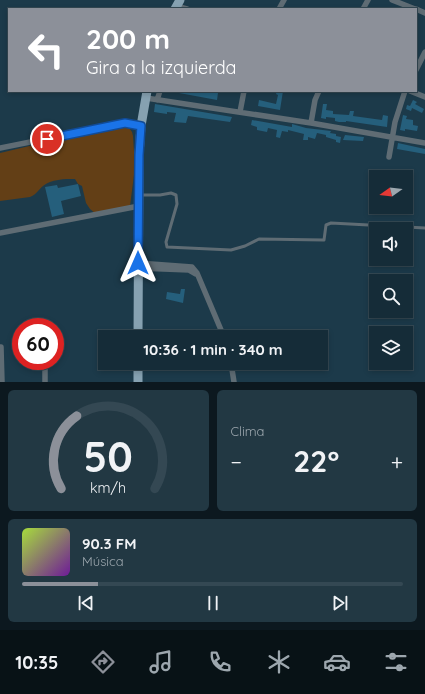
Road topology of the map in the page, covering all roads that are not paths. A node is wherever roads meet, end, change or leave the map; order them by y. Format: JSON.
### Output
{"nodes":[{"id":1,"x":392,"y":0,"type":"edge"},
{"id":2,"x":413,"y":8,"type":"edge"},
{"id":3,"x":425,"y":52,"type":"edge"},
{"id":4,"x":417,"y":68,"type":"edge"},
{"id":5,"x":160,"y":92,"type":"edge"},
{"id":6,"x":244,"y":92,"type":"edge"},
{"id":7,"x":319,"y":92,"type":"edge"},
{"id":8,"x":405,"y":92,"type":"edge"},
{"id":9,"x":412,"y":92,"type":"edge"},
{"id":10,"x":146,"y":95,"type":"edge"},
{"id":11,"x":425,"y":97,"type":"edge"},
{"id":12,"x":158,"y":100,"type":"junction"},
{"id":13,"x":240,"y":112,"type":"junction"},
{"id":14,"x":311,"y":123,"type":"junction"},
{"id":15,"x":141,"y":126,"type":"junction"},
{"id":16,"x":392,"y":138,"type":"junction"},
{"id":17,"x":425,"y":143,"type":"edge"},
{"id":18,"x":0,"y":148,"type":"edge"},
{"id":19,"x":389,"y":157,"type":"dead end"},
{"id":20,"x":139,"y":195,"type":"junction"},
{"id":21,"x":138,"y":206,"type":"junction"},
{"id":22,"x":425,"y":228,"type":"edge"},
{"id":23,"x":0,"y":233,"type":"edge"},
{"id":24,"x":138,"y":266,"type":"junction"},
{"id":25,"x":138,"y":330,"type":"edge"},
{"id":26,"x":221,"y":330,"type":"edge"},
{"id":27,"x":2,"y":347,"type":"dead end"},
{"id":28,"x":45,"y":370,"type":"edge"},
{"id":29,"x":138,"y":370,"type":"edge"},
{"id":30,"x":232,"y":370,"type":"edge"},
{"id":31,"x":2,"y":382,"type":"edge"},
{"id":32,"x":45,"y":382,"type":"edge"},
{"id":33,"x":138,"y":382,"type":"edge"},
{"id":34,"x":234,"y":382,"type":"edge"}],
"edges":[{"from":1,"to":2,"type":"street"},
{"from":3,"to":4,"type":"street"},
{"from":5,"to":12,"type":"street"},
{"from":6,"to":13,"type":"street"},
{"from":7,"to":14,"type":"street"},
{"from":8,"to":16,"type":"street"},
{"from":9,"to":11,"type":"street"},
{"from":10,"to":12,"type":"street"},
{"from":10,"to":15,"type":"main road"},
{"from":12,"to":13,"type":"street"},
{"from":13,"to":14,"type":"street"},
{"from":14,"to":16,"type":"street"},
{"from":15,"to":18,"type":"street"},
{"from":15,"to":20,"type":"main road"},
{"from":16,"to":17,"type":"street"},
{"from":16,"to":19,"type":"street"},
{"from":20,"to":21,"type":"main road"},
{"from":20,"to":22,"type":"lane"},
{"from":21,"to":23,"type":"street"},
{"from":21,"to":24,"type":"main road"},
{"from":24,"to":25,"type":"main road"},
{"from":24,"to":26,"type":"street"},
{"from":27,"to":31,"type":"street"},
{"from":28,"to":32,"type":"street"},
{"from":29,"to":33,"type":"main road"},
{"from":30,"to":34,"type":"street"}]}
